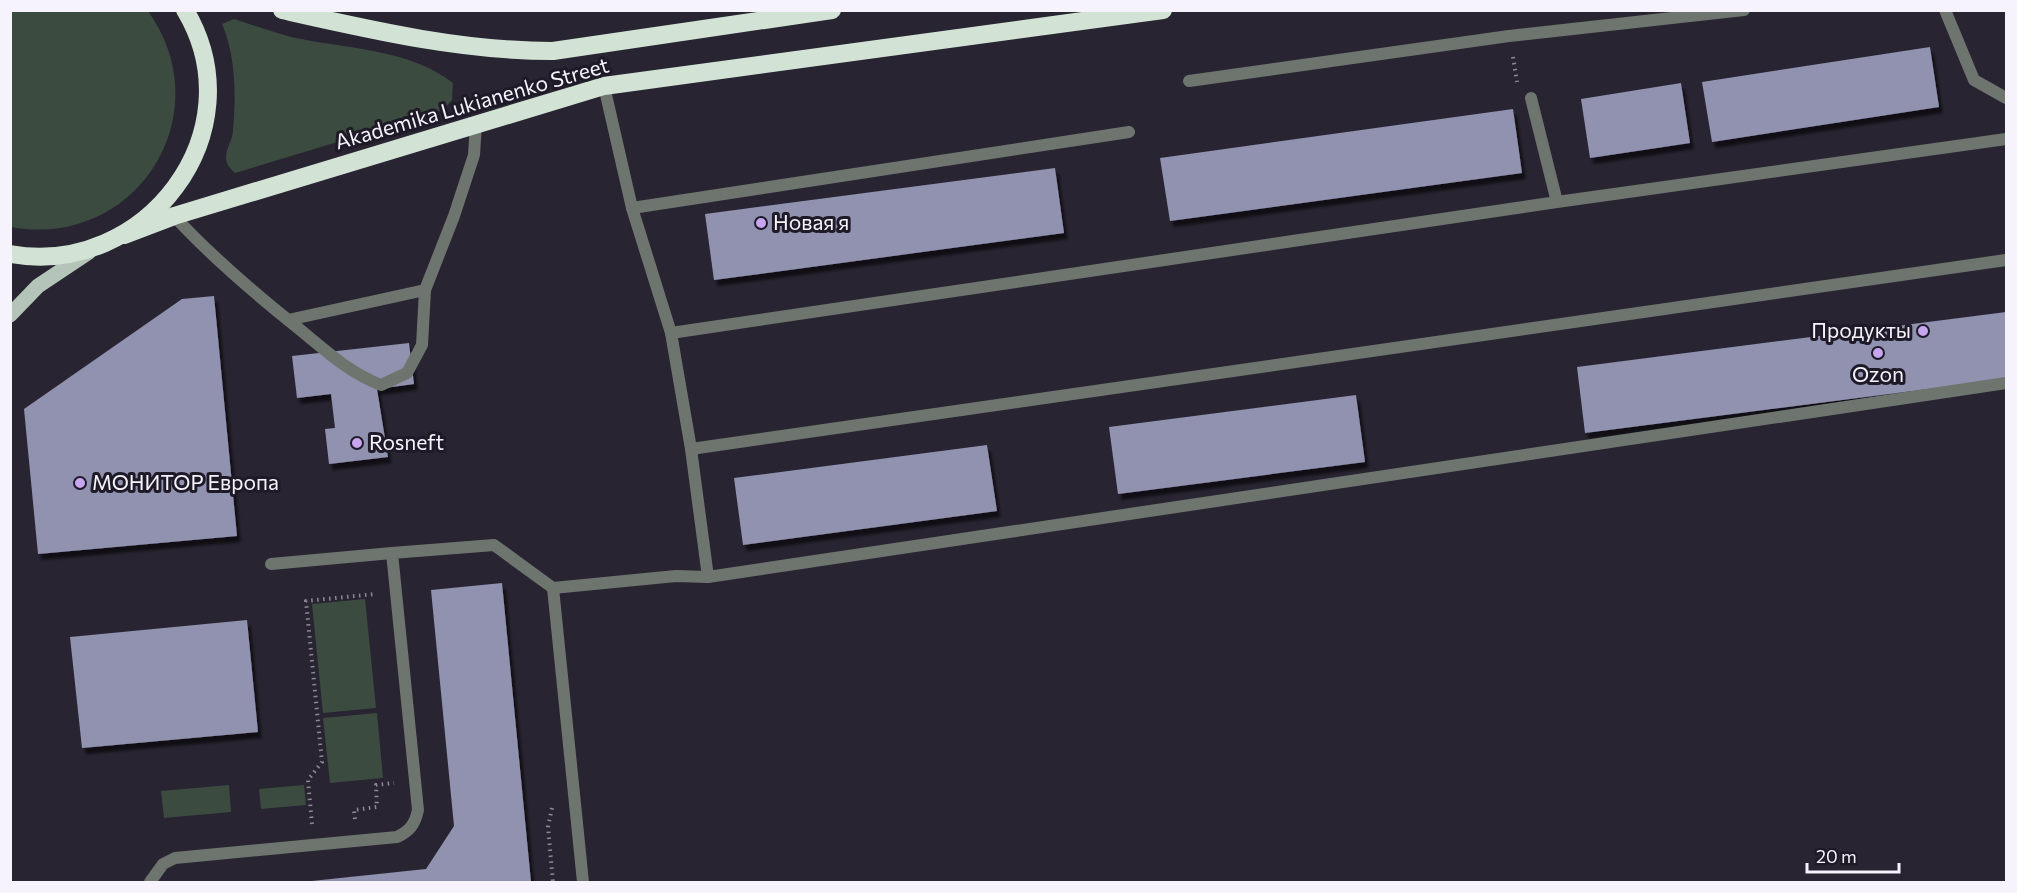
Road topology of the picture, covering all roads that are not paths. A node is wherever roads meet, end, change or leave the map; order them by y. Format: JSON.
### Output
{"nodes":[{"id":1,"x":185,"y":10,"type":"edge"},
{"id":2,"x":282,"y":10,"type":"edge"},
{"id":3,"x":832,"y":10,"type":"edge"},
{"id":4,"x":1163,"y":10,"type":"edge"},
{"id":5,"x":1744,"y":10,"type":"edge"},
{"id":6,"x":1946,"y":10,"type":"edge"},
{"id":7,"x":1662,"y":14,"type":"edge"},
{"id":8,"x":1189,"y":81,"type":"dead end"},
{"id":9,"x":604,"y":87,"type":"junction"},
{"id":10,"x":1531,"y":98,"type":"dead end"},
{"id":11,"x":2007,"y":98,"type":"edge"},
{"id":12,"x":476,"y":123,"type":"junction"},
{"id":13,"x":1129,"y":132,"type":"dead end"},
{"id":14,"x":2007,"y":139,"type":"edge"},
{"id":15,"x":1557,"y":202,"type":"junction"},
{"id":16,"x":632,"y":208,"type":"junction"},
{"id":17,"x":174,"y":216,"type":"junction"},
{"id":18,"x":124,"y":235,"type":"junction"},
{"id":19,"x":104,"y":245,"type":"junction"},
{"id":20,"x":10,"y":254,"type":"edge"},
{"id":21,"x":2007,"y":260,"type":"edge"},
{"id":22,"x":424,"y":290,"type":"junction"},
{"id":23,"x":10,"y":315,"type":"edge"},
{"id":24,"x":288,"y":320,"type":"junction"},
{"id":25,"x":671,"y":333,"type":"junction"},
{"id":26,"x":2007,"y":383,"type":"edge"},
{"id":27,"x":691,"y":449,"type":"junction"},
{"id":28,"x":392,"y":553,"type":"junction"},
{"id":29,"x":271,"y":564,"type":"dead end"},
{"id":30,"x":708,"y":578,"type":"junction"},
{"id":31,"x":554,"y":588,"type":"junction"},
{"id":32,"x":150,"y":882,"type":"edge"},
{"id":33,"x":583,"y":882,"type":"edge"}],
"edges":[{"from":1,"to":18,"type":"highway"},
{"from":2,"to":3,"type":"highway","name":"Akademika Lukianenko Street"},
{"from":4,"to":9,"type":"highway","name":"Akademika Lukianenko Street"},
{"from":5,"to":7,"type":"lane"},
{"from":6,"to":11,"type":"lane"},
{"from":7,"to":8,"type":"lane"},
{"from":9,"to":12,"type":"highway","name":"Akademika Lukianenko Street"},
{"from":9,"to":16,"type":"lane"},
{"from":10,"to":15,"type":"lane"},
{"from":12,"to":17,"type":"highway","name":"Akademika Lukianenko Street"},
{"from":12,"to":22,"type":"lane"},
{"from":13,"to":16,"type":"lane"},
{"from":14,"to":15,"type":"lane"},
{"from":15,"to":25,"type":"lane"},
{"from":16,"to":25,"type":"lane"},
{"from":17,"to":18,"type":"highway","name":"Akademika Lukianenko Street"},
{"from":17,"to":24,"type":"lane"},
{"from":18,"to":19,"type":"highway"},
{"from":19,"to":20,"type":"highway"},
{"from":19,"to":23,"type":"main road"},
{"from":21,"to":27,"type":"lane"},
{"from":22,"to":24,"type":"lane"},
{"from":22,"to":24,"type":"lane"},
{"from":25,"to":27,"type":"lane"},
{"from":26,"to":30,"type":"lane"},
{"from":27,"to":30,"type":"lane"},
{"from":28,"to":29,"type":"lane"},
{"from":28,"to":31,"type":"lane"},
{"from":28,"to":32,"type":"lane"},
{"from":30,"to":31,"type":"lane"},
{"from":31,"to":33,"type":"lane"}]}
